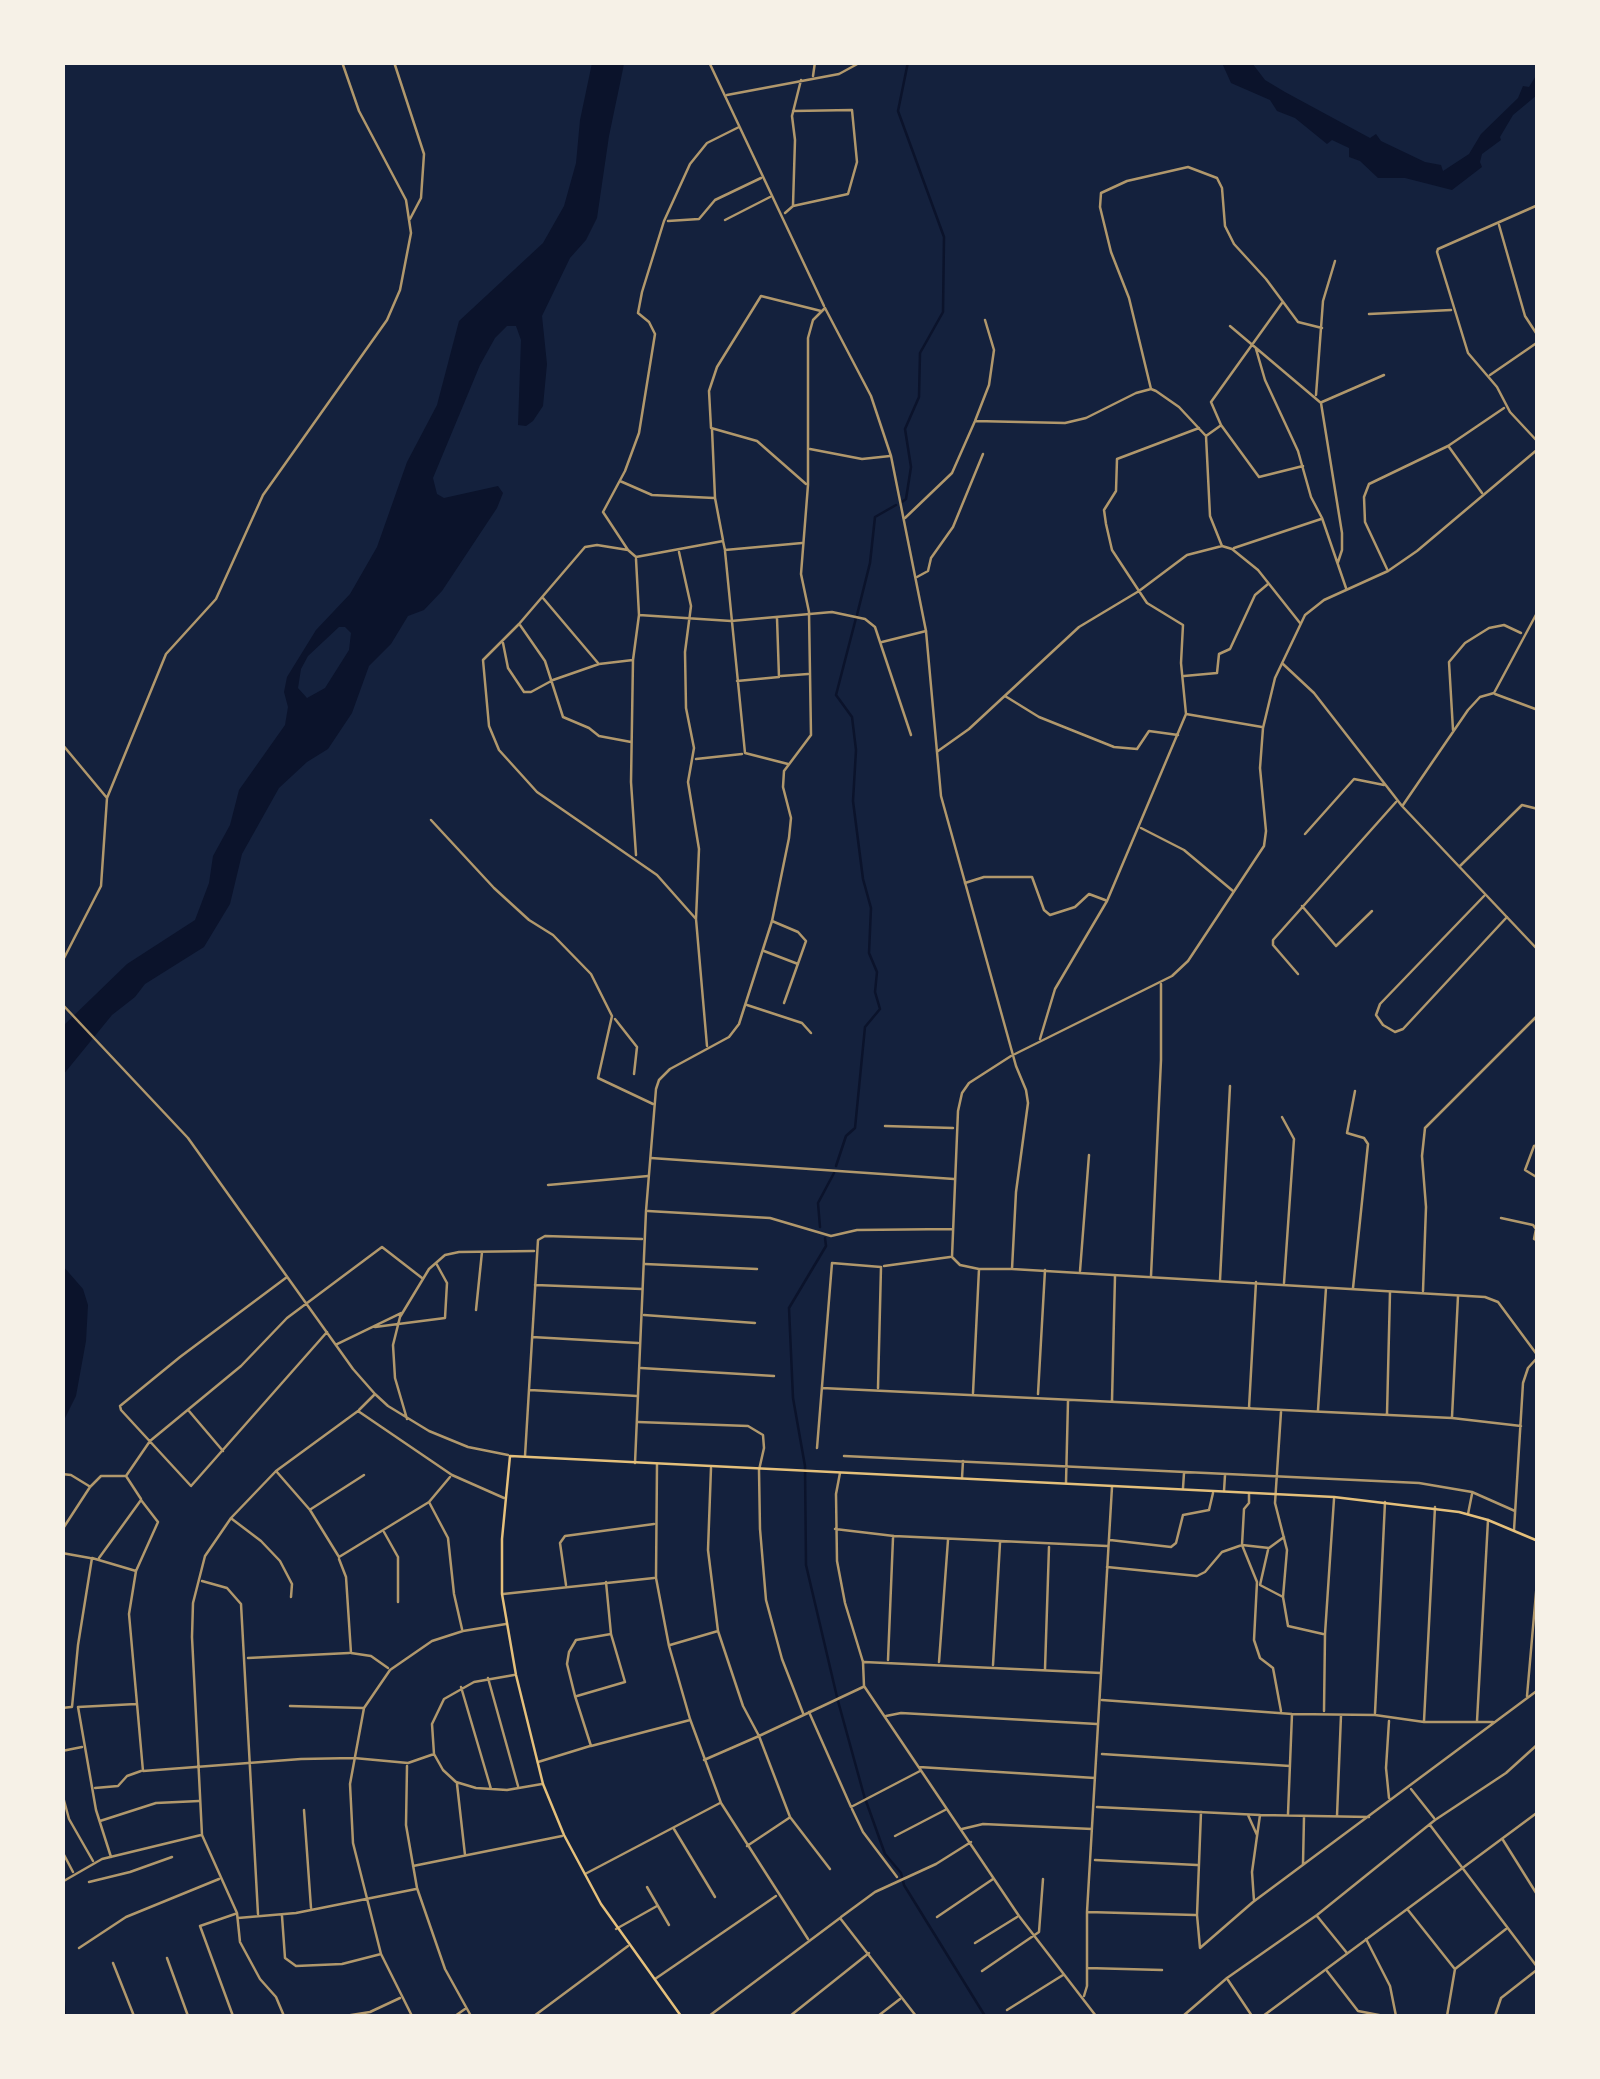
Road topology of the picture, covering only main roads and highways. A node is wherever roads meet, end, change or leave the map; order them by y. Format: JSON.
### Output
{"nodes":[{"id":1,"x":1538,"y":1541,"type":"edge"},
{"id":2,"x":680,"y":2016,"type":"edge"}],
"edges":[{"from":1,"to":2,"type":"main road"}]}
